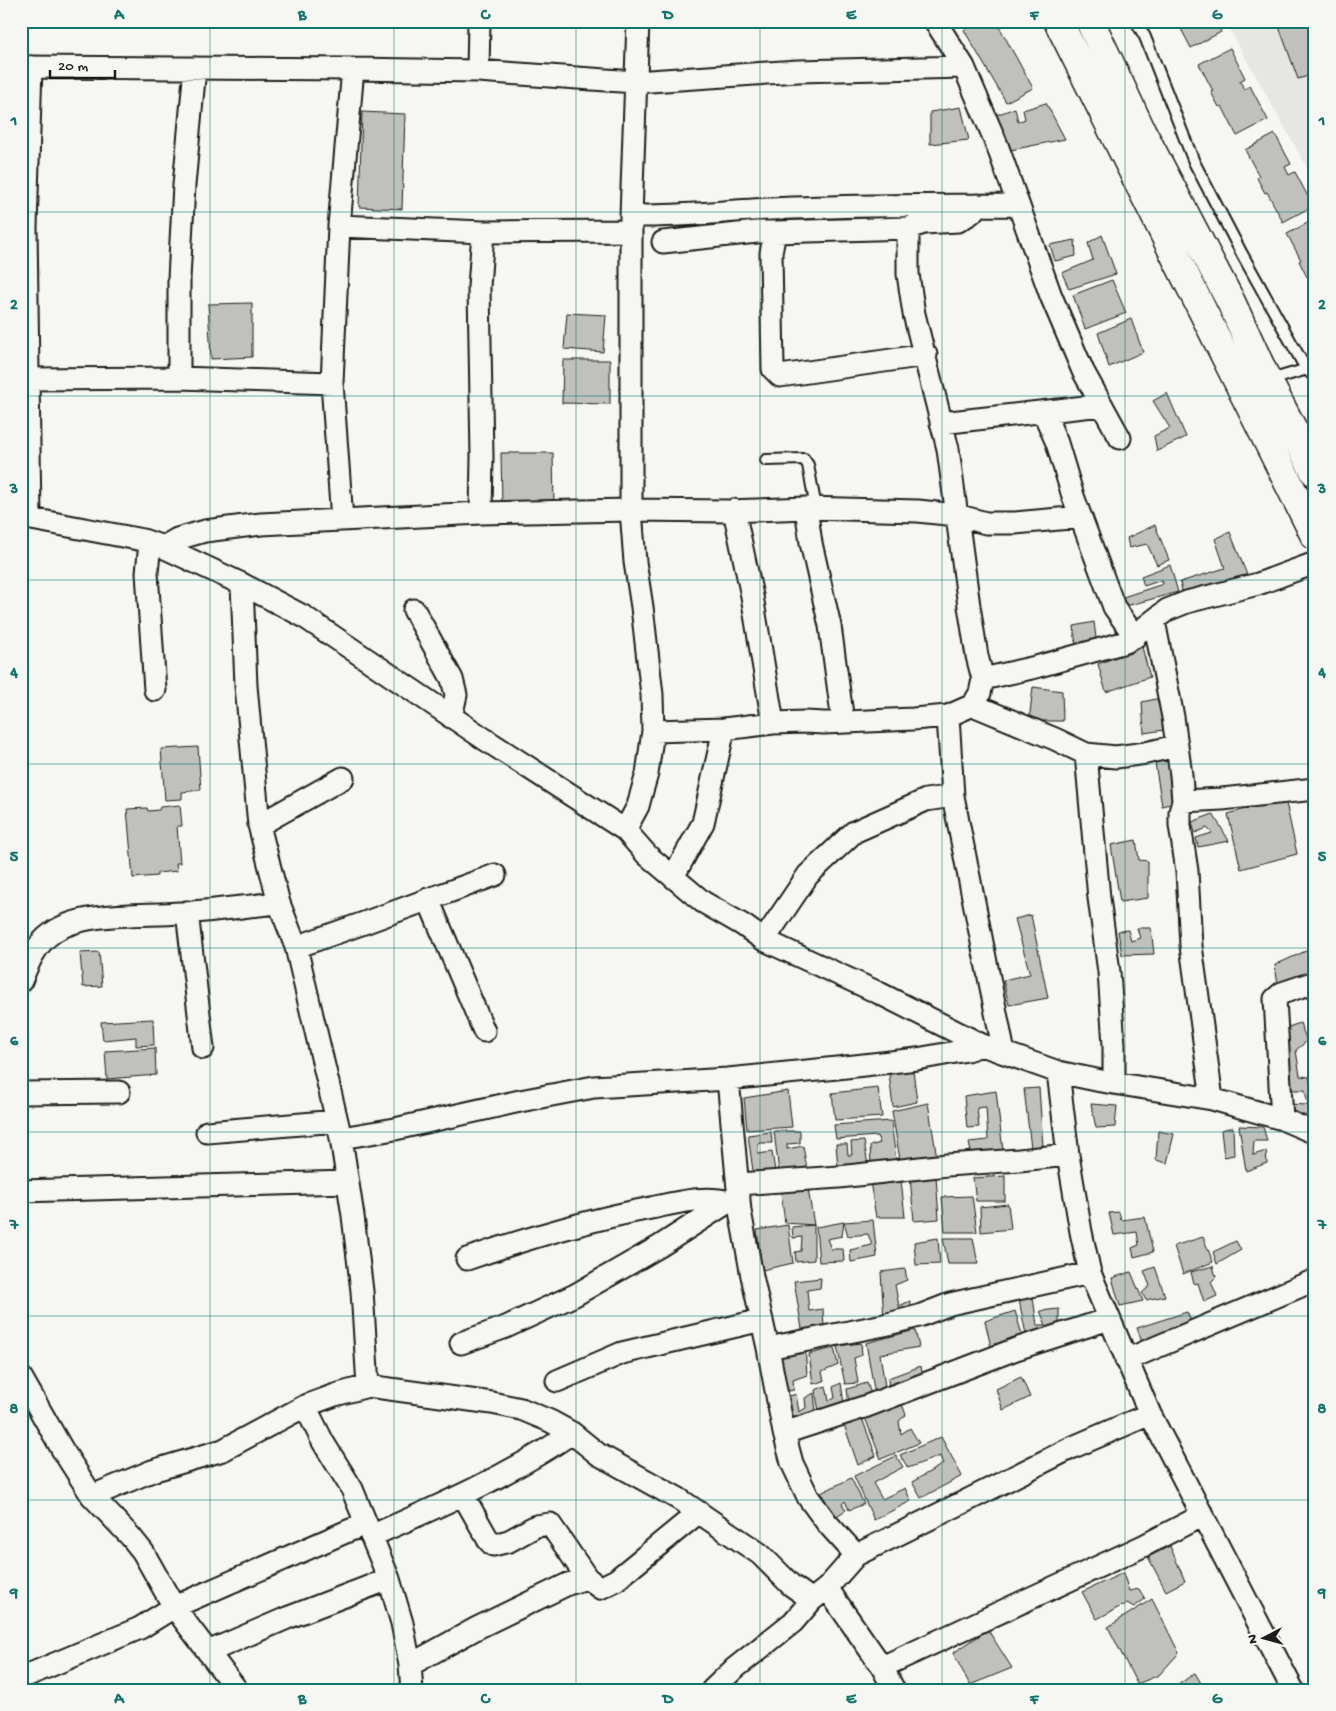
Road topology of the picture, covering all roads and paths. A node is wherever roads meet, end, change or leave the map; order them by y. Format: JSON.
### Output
{"nodes":[{"id":1,"x":479,"y":21,"type":"edge"},
{"id":2,"x":638,"y":21,"type":"edge"},
{"id":3,"x":935,"y":21,"type":"edge"},
{"id":4,"x":1058,"y":21,"type":"edge"},
{"id":5,"x":1090,"y":21,"type":"edge"},
{"id":6,"x":1136,"y":21,"type":"edge"},
{"id":7,"x":26,"y":67,"type":"edge"},
{"id":8,"x":964,"y":67,"type":"junction"},
{"id":9,"x":195,"y":68,"type":"junction"},
{"id":10,"x":354,"y":69,"type":"junction"},
{"id":11,"x":478,"y":71,"type":"junction"},
{"id":12,"x":635,"y":82,"type":"junction"},
{"id":13,"x":978,"y":205,"type":"junction"},
{"id":14,"x":1018,"y":205,"type":"junction"},
{"id":15,"x":631,"y":224,"type":"junction"},
{"id":16,"x":339,"y":226,"type":"junction"},
{"id":17,"x":24,"y":227,"type":"edge"},
{"id":18,"x":908,"y":228,"type":"junction"},
{"id":19,"x":483,"y":232,"type":"junction"},
{"id":20,"x":774,"y":232,"type":"junction"},
{"id":21,"x":663,"y":242,"type":"dead end"},
{"id":22,"x":926,"y":355,"type":"junction"},
{"id":23,"x":1310,"y":369,"type":"edge"},
{"id":24,"x":1315,"y":377,"type":"edge"},
{"id":25,"x":179,"y":378,"type":"junction"},
{"id":26,"x":27,"y":379,"type":"junction"},
{"id":27,"x":1268,"y":381,"type":"junction"},
{"id":28,"x":332,"y":383,"type":"junction"},
{"id":29,"x":1102,"y":405,"type":"junction"},
{"id":30,"x":1044,"y":413,"type":"junction"},
{"id":31,"x":942,"y":423,"type":"junction"},
{"id":32,"x":1120,"y":438,"type":"dead end"},
{"id":33,"x":766,"y":460,"type":"dead end"},
{"id":34,"x":1315,"y":472,"type":"edge"},
{"id":35,"x":811,"y":508,"type":"junction"},
{"id":36,"x":631,"y":510,"type":"junction"},
{"id":37,"x":734,"y":510,"type":"junction"},
{"id":38,"x":481,"y":514,"type":"junction"},
{"id":39,"x":956,"y":516,"type":"junction"},
{"id":40,"x":1081,"y":517,"type":"junction"},
{"id":41,"x":26,"y":518,"type":"edge"},
{"id":42,"x":342,"y":520,"type":"junction"},
{"id":43,"x":1315,"y":536,"type":"edge"},
{"id":44,"x":157,"y":545,"type":"junction"},
{"id":45,"x":1315,"y":563,"type":"edge"},
{"id":46,"x":242,"y":584,"type":"junction"},
{"id":47,"x":414,"y":610,"type":"dead end"},
{"id":48,"x":1154,"y":621,"type":"junction"},
{"id":49,"x":1135,"y":637,"type":"junction"},
{"id":50,"x":983,"y":679,"type":"junction"},
{"id":51,"x":155,"y":690,"type":"dead end"},
{"id":52,"x":972,"y":705,"type":"junction"},
{"id":53,"x":948,"y":716,"type":"junction"},
{"id":54,"x":451,"y":717,"type":"junction"},
{"id":55,"x":843,"y":722,"type":"junction"},
{"id":56,"x":773,"y":723,"type":"junction"},
{"id":57,"x":724,"y":729,"type":"junction"},
{"id":58,"x":653,"y":731,"type":"junction"},
{"id":59,"x":1176,"y":746,"type":"junction"},
{"id":60,"x":1086,"y":754,"type":"junction"},
{"id":61,"x":343,"y":778,"type":"dead end"},
{"id":62,"x":1315,"y":789,"type":"edge"},
{"id":63,"x":953,"y":796,"type":"junction"},
{"id":64,"x":1183,"y":801,"type":"junction"},
{"id":65,"x":259,"y":825,"type":"junction"},
{"id":66,"x":625,"y":830,"type":"junction"},
{"id":67,"x":495,"y":875,"type":"dead end"},
{"id":68,"x":672,"y":877,"type":"junction"},
{"id":69,"x":428,"y":899,"type":"junction"},
{"id":70,"x":279,"y":903,"type":"junction"},
{"id":71,"x":187,"y":912,"type":"junction"},
{"id":72,"x":764,"y":940,"type":"junction"},
{"id":73,"x":296,"y":947,"type":"junction"},
{"id":74,"x":21,"y":981,"type":"edge"},
{"id":75,"x":1315,"y":982,"type":"edge"},
{"id":76,"x":484,"y":1031,"type":"dead end"},
{"id":77,"x":982,"y":1044,"type":"junction"},
{"id":78,"x":204,"y":1048,"type":"dead end"},
{"id":79,"x":1004,"y":1053,"type":"junction"},
{"id":80,"x":1058,"y":1072,"type":"junction"},
{"id":81,"x":728,"y":1080,"type":"junction"},
{"id":82,"x":1114,"y":1082,"type":"junction"},
{"id":83,"x":119,"y":1092,"type":"dead end"},
{"id":84,"x":21,"y":1093,"type":"edge"},
{"id":85,"x":1212,"y":1100,"type":"junction"},
{"id":86,"x":1282,"y":1119,"type":"junction"},
{"id":87,"x":339,"y":1130,"type":"junction"},
{"id":88,"x":207,"y":1132,"type":"dead end"},
{"id":89,"x":1315,"y":1132,"type":"edge"},
{"id":90,"x":1068,"y":1155,"type":"junction"},
{"id":91,"x":348,"y":1182,"type":"junction"},
{"id":92,"x":21,"y":1191,"type":"edge"},
{"id":93,"x":736,"y":1194,"type":"junction"},
{"id":94,"x":467,"y":1259,"type":"dead end"},
{"id":95,"x":1090,"y":1273,"type":"junction"},
{"id":96,"x":1315,"y":1280,"type":"edge"},
{"id":97,"x":1109,"y":1319,"type":"junction"},
{"id":98,"x":762,"y":1320,"type":"junction"},
{"id":99,"x":460,"y":1343,"type":"dead end"},
{"id":100,"x":768,"y":1348,"type":"junction"},
{"id":101,"x":1126,"y":1360,"type":"junction"},
{"id":102,"x":21,"y":1377,"type":"edge"},
{"id":103,"x":557,"y":1381,"type":"dead end"},
{"id":104,"x":368,"y":1386,"type":"junction"},
{"id":105,"x":305,"y":1406,"type":"junction"},
{"id":106,"x":1150,"y":1414,"type":"junction"},
{"id":107,"x":572,"y":1433,"type":"junction"},
{"id":108,"x":784,"y":1433,"type":"junction"},
{"id":109,"x":463,"y":1495,"type":"junction"},
{"id":110,"x":92,"y":1496,"type":"junction"},
{"id":111,"x":699,"y":1512,"type":"junction"},
{"id":112,"x":1204,"y":1515,"type":"junction"},
{"id":113,"x":368,"y":1530,"type":"junction"},
{"id":114,"x":856,"y":1555,"type":"junction"},
{"id":115,"x":587,"y":1578,"type":"junction"},
{"id":116,"x":389,"y":1579,"type":"junction"},
{"id":117,"x":819,"y":1594,"type":"junction"},
{"id":118,"x":174,"y":1607,"type":"junction"},
{"id":119,"x":208,"y":1652,"type":"junction"},
{"id":120,"x":410,"y":1665,"type":"junction"},
{"id":121,"x":882,"y":1667,"type":"junction"},
{"id":122,"x":21,"y":1678,"type":"edge"},
{"id":123,"x":237,"y":1690,"type":"edge"},
{"id":124,"x":412,"y":1690,"type":"edge"},
{"id":125,"x":712,"y":1690,"type":"edge"},
{"id":126,"x":894,"y":1690,"type":"edge"},
{"id":127,"x":1293,"y":1690,"type":"edge"}],
"edges":[{"from":1,"to":11,"type":"street"},
{"from":2,"to":12,"type":"street"},
{"from":3,"to":8,"type":"street"},
{"from":4,"to":43,"type":"main road"},
{"from":5,"to":27,"type":"main road"},
{"from":6,"to":23,"type":"lane"},
{"from":7,"to":9,"type":"street"},
{"from":7,"to":17,"type":"street"},
{"from":8,"to":12,"type":"street"},
{"from":8,"to":14,"type":"street"},
{"from":9,"to":10,"type":"street"},
{"from":9,"to":25,"type":"street"},
{"from":10,"to":11,"type":"street"},
{"from":10,"to":16,"type":"street"},
{"from":11,"to":12,"type":"street"},
{"from":12,"to":15,"type":"street"},
{"from":13,"to":14,"type":"street"},
{"from":13,"to":15,"type":"street"},
{"from":13,"to":18,"type":"street"},
{"from":14,"to":29,"type":"street"},
{"from":15,"to":19,"type":"street"},
{"from":15,"to":36,"type":"street"},
{"from":16,"to":19,"type":"street"},
{"from":16,"to":28,"type":"street"},
{"from":17,"to":26,"type":"street"},
{"from":18,"to":20,"type":"street"},
{"from":18,"to":22,"type":"street"},
{"from":19,"to":38,"type":"street"},
{"from":20,"to":21,"type":"street"},
{"from":20,"to":22,"type":"street"},
{"from":22,"to":31,"type":"street"},
{"from":23,"to":24,"type":"lane"},
{"from":23,"to":27,"type":"lane"},
{"from":25,"to":26,"type":"street"},
{"from":25,"to":28,"type":"street"},
{"from":26,"to":41,"type":"street"},
{"from":27,"to":34,"type":"main road"},
{"from":28,"to":42,"type":"street"},
{"from":29,"to":30,"type":"street"},
{"from":29,"to":32,"type":"street"},
{"from":30,"to":31,"type":"street"},
{"from":30,"to":40,"type":"street"},
{"from":31,"to":39,"type":"street"},
{"from":33,"to":35,"type":"lane"},
{"from":35,"to":37,"type":"street"},
{"from":35,"to":39,"type":"street"},
{"from":35,"to":55,"type":"street"},
{"from":36,"to":37,"type":"street"},
{"from":36,"to":38,"type":"street"},
{"from":36,"to":58,"type":"street"},
{"from":37,"to":56,"type":"street"},
{"from":38,"to":42,"type":"street"},
{"from":39,"to":40,"type":"street"},
{"from":39,"to":50,"type":"street"},
{"from":40,"to":49,"type":"street"},
{"from":41,"to":44,"type":"street"},
{"from":42,"to":44,"type":"street"},
{"from":44,"to":46,"type":"street"},
{"from":44,"to":51,"type":"street"},
{"from":45,"to":48,"type":"street"},
{"from":46,"to":54,"type":"street"},
{"from":46,"to":65,"type":"street"},
{"from":47,"to":54,"type":"street"},
{"from":48,"to":49,"type":"street"},
{"from":48,"to":59,"type":"street"},
{"from":49,"to":50,"type":"street"},
{"from":50,"to":52,"type":"street"},
{"from":52,"to":53,"type":"street"},
{"from":52,"to":60,"type":"street"},
{"from":53,"to":55,"type":"street"},
{"from":53,"to":63,"type":"street"},
{"from":54,"to":66,"type":"street"},
{"from":55,"to":56,"type":"street"},
{"from":56,"to":57,"type":"street"},
{"from":57,"to":58,"type":"street"},
{"from":57,"to":68,"type":"street"},
{"from":58,"to":66,"type":"street"},
{"from":59,"to":60,"type":"street"},
{"from":59,"to":64,"type":"street"},
{"from":60,"to":82,"type":"street"},
{"from":61,"to":65,"type":"street"},
{"from":62,"to":64,"type":"street"},
{"from":63,"to":72,"type":"street"},
{"from":63,"to":79,"type":"street"},
{"from":64,"to":85,"type":"street"},
{"from":65,"to":70,"type":"street"},
{"from":66,"to":68,"type":"street"},
{"from":67,"to":69,"type":"street"},
{"from":68,"to":72,"type":"street"},
{"from":69,"to":73,"type":"street"},
{"from":69,"to":76,"type":"street"},
{"from":70,"to":71,"type":"street"},
{"from":70,"to":73,"type":"street"},
{"from":71,"to":74,"type":"street"},
{"from":71,"to":78,"type":"street"},
{"from":72,"to":77,"type":"street"},
{"from":73,"to":87,"type":"street"},
{"from":75,"to":86,"type":"street"},
{"from":77,"to":79,"type":"street"},
{"from":77,"to":81,"type":"street"},
{"from":79,"to":80,"type":"street"},
{"from":80,"to":82,"type":"street"},
{"from":80,"to":90,"type":"street"},
{"from":81,"to":87,"type":"street"},
{"from":81,"to":93,"type":"street"},
{"from":82,"to":85,"type":"street"},
{"from":83,"to":84,"type":"street"},
{"from":85,"to":86,"type":"street"},
{"from":86,"to":89,"type":"street"},
{"from":87,"to":88,"type":"street"},
{"from":87,"to":91,"type":"street"},
{"from":90,"to":93,"type":"street"},
{"from":90,"to":95,"type":"street"},
{"from":91,"to":92,"type":"street"},
{"from":91,"to":104,"type":"street"},
{"from":93,"to":94,"type":"street"},
{"from":93,"to":98,"type":"street"},
{"from":93,"to":99,"type":"street"},
{"from":95,"to":97,"type":"street"},
{"from":95,"to":100,"type":"street"},
{"from":96,"to":101,"type":"street"},
{"from":97,"to":101,"type":"street"},
{"from":97,"to":108,"type":"street"},
{"from":98,"to":100,"type":"street"},
{"from":98,"to":103,"type":"street"},
{"from":100,"to":108,"type":"street"},
{"from":101,"to":106,"type":"street"},
{"from":102,"to":110,"type":"street"},
{"from":104,"to":105,"type":"street"},
{"from":104,"to":107,"type":"street"},
{"from":105,"to":110,"type":"street"},
{"from":105,"to":113,"type":"street"},
{"from":106,"to":112,"type":"street"},
{"from":106,"to":114,"type":"street"},
{"from":107,"to":109,"type":"street"},
{"from":107,"to":111,"type":"street"},
{"from":108,"to":114,"type":"street"},
{"from":109,"to":113,"type":"street"},
{"from":109,"to":115,"type":"street"},
{"from":110,"to":118,"type":"street"},
{"from":111,"to":115,"type":"street"},
{"from":111,"to":117,"type":"street"},
{"from":112,"to":121,"type":"street"},
{"from":112,"to":127,"type":"street"},
{"from":113,"to":116,"type":"street"},
{"from":113,"to":118,"type":"street"},
{"from":114,"to":117,"type":"street"},
{"from":115,"to":120,"type":"street"},
{"from":116,"to":119,"type":"street"},
{"from":116,"to":120,"type":"street"},
{"from":117,"to":121,"type":"street"},
{"from":117,"to":125,"type":"street"},
{"from":118,"to":119,"type":"street"},
{"from":118,"to":122,"type":"street"},
{"from":119,"to":123,"type":"street"},
{"from":120,"to":124,"type":"street"},
{"from":121,"to":126,"type":"street"}]}
